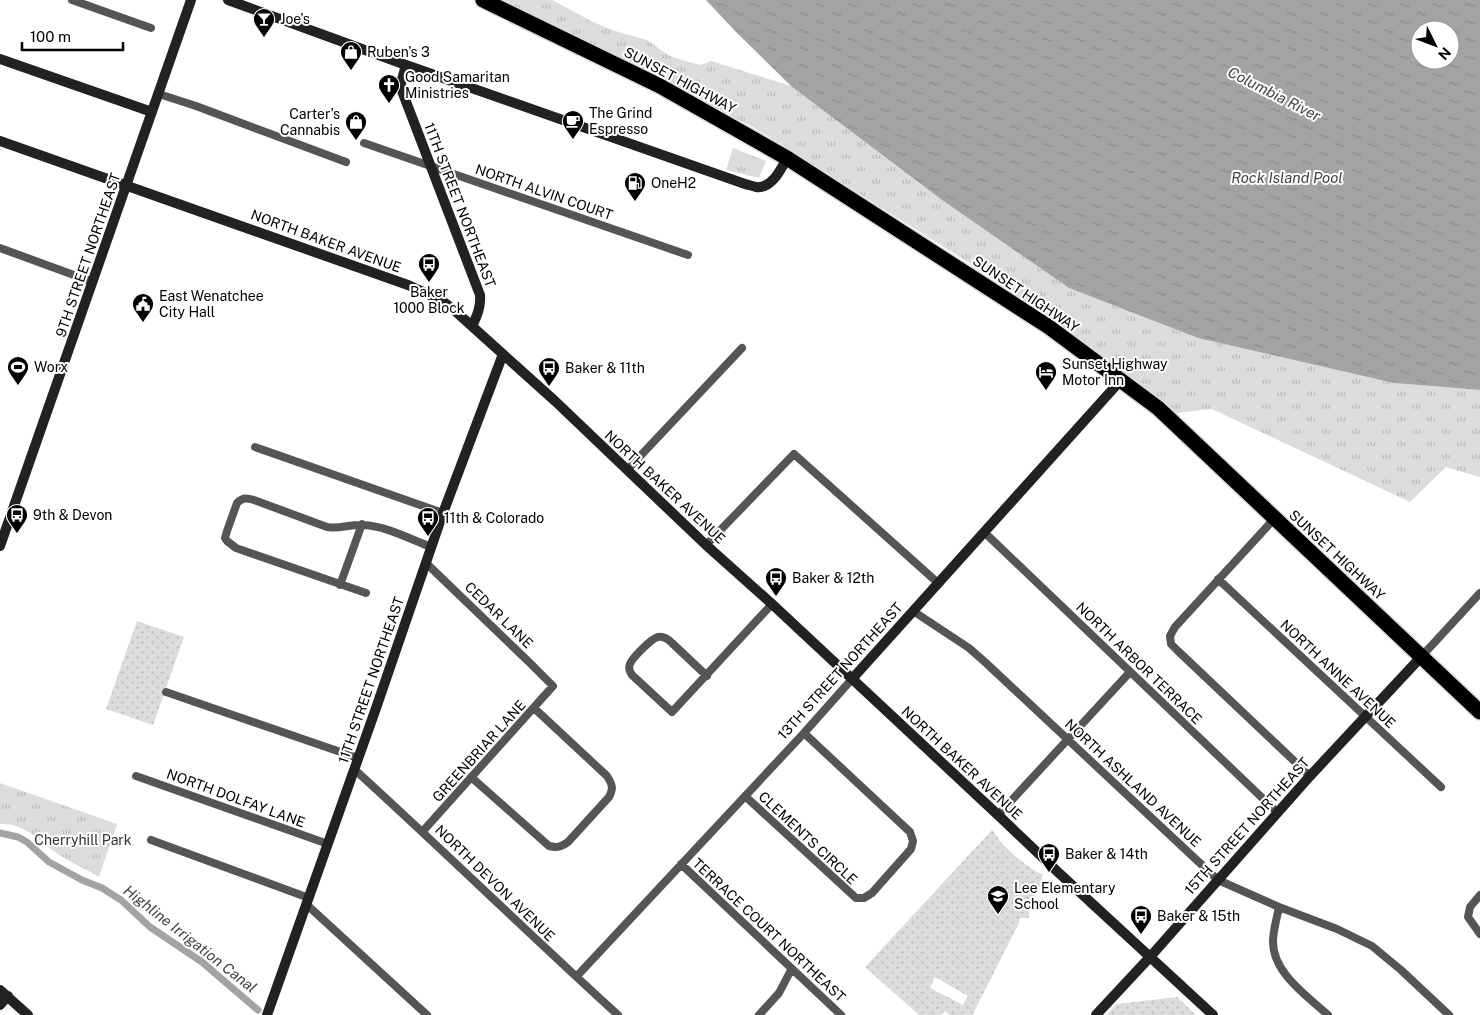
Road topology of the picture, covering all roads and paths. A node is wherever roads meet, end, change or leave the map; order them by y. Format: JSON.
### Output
{"nodes":[{"id":1,"x":72,"y":0,"type":"edge"},
{"id":2,"x":191,"y":0,"type":"edge"},
{"id":3,"x":228,"y":0,"type":"edge"},
{"id":4,"x":483,"y":0,"type":"edge"},
{"id":5,"x":151,"y":28,"type":"dead end"},
{"id":6,"x":0,"y":59,"type":"edge"},
{"id":7,"x":406,"y":65,"type":"junction"},
{"id":8,"x":159,"y":94,"type":"junction"},
{"id":9,"x":152,"y":112,"type":"junction"},
{"id":10,"x":0,"y":141,"type":"edge"},
{"id":11,"x":364,"y":143,"type":"dead end"},
{"id":12,"x":787,"y":158,"type":"junction"},
{"id":13,"x":346,"y":162,"type":"dead end"},
{"id":14,"x":429,"y":166,"type":"junction"},
{"id":15,"x":126,"y":185,"type":"junction"},
{"id":16,"x":0,"y":248,"type":"edge"},
{"id":17,"x":688,"y":255,"type":"dead end"},
{"id":18,"x":92,"y":282,"type":"junction"},
{"id":19,"x":472,"y":326,"type":"junction"},
{"id":20,"x":742,"y":348,"type":"dead end"},
{"id":21,"x":503,"y":354,"type":"junction"},
{"id":22,"x":1121,"y":380,"type":"junction"},
{"id":23,"x":255,"y":447,"type":"dead end"},
{"id":24,"x":627,"y":470,"type":"junction"},
{"id":25,"x":443,"y":513,"type":"junction"},
{"id":26,"x":1275,"y":518,"type":"junction"},
{"id":27,"x":362,"y":524,"type":"junction"},
{"id":28,"x":984,"y":532,"type":"junction"},
{"id":29,"x":706,"y":545,"type":"junction"},
{"id":30,"x":0,"y":546,"type":"edge"},
{"id":31,"x":431,"y":547,"type":"junction"},
{"id":32,"x":426,"y":563,"type":"junction"},
{"id":33,"x":1218,"y":579,"type":"junction"},
{"id":34,"x":938,"y":583,"type":"junction"},
{"id":35,"x":340,"y":585,"type":"junction"},
{"id":36,"x":366,"y":593,"type":"dead end"},
{"id":37,"x":1480,"y":593,"type":"edge"},
{"id":38,"x":772,"y":604,"type":"junction"},
{"id":39,"x":913,"y":612,"type":"junction"},
{"id":40,"x":1422,"y":657,"type":"junction"},
{"id":41,"x":1130,"y":672,"type":"junction"},
{"id":42,"x":707,"y":676,"type":"junction"},
{"id":43,"x":852,"y":679,"type":"junction"},
{"id":44,"x":553,"y":686,"type":"joint"},
{"id":45,"x":166,"y":692,"type":"dead end"},
{"id":46,"x":534,"y":708,"type":"junction"},
{"id":47,"x":1480,"y":712,"type":"edge"},
{"id":48,"x":1365,"y":717,"type":"junction"},
{"id":49,"x":804,"y":732,"type":"junction"},
{"id":50,"x":1068,"y":738,"type":"junction"},
{"id":51,"x":358,"y":758,"type":"junction"},
{"id":52,"x":354,"y":769,"type":"junction"},
{"id":53,"x":136,"y":776,"type":"dead end"},
{"id":54,"x":1310,"y":776,"type":"junction"},
{"id":55,"x":472,"y":777,"type":"junction"},
{"id":56,"x":1441,"y":787,"type":"dead end"},
{"id":57,"x":744,"y":796,"type":"junction"},
{"id":58,"x":1278,"y":812,"type":"junction"},
{"id":59,"x":998,"y":815,"type":"junction"},
{"id":60,"x":423,"y":832,"type":"junction"},
{"id":61,"x":151,"y":840,"type":"dead end"},
{"id":62,"x":328,"y":844,"type":"junction"},
{"id":63,"x":680,"y":864,"type":"junction"},
{"id":64,"x":1218,"y":880,"type":"junction"},
{"id":65,"x":1480,"y":895,"type":"edge"},
{"id":66,"x":308,"y":901,"type":"junction"},
{"id":67,"x":1279,"y":907,"type":"junction"},
{"id":68,"x":1480,"y":934,"type":"edge"},
{"id":69,"x":1150,"y":957,"type":"junction"},
{"id":70,"x":791,"y":970,"type":"junction"},
{"id":71,"x":577,"y":976,"type":"junction"},
{"id":72,"x":4,"y":993,"type":"edge"},
{"id":73,"x":0,"y":1004,"type":"edge"},
{"id":74,"x":611,"y":1008,"type":"junction"},
{"id":75,"x":28,"y":1015,"type":"edge"},
{"id":76,"x":267,"y":1015,"type":"edge"},
{"id":77,"x":427,"y":1015,"type":"edge"},
{"id":78,"x":604,"y":1015,"type":"edge"},
{"id":79,"x":618,"y":1015,"type":"edge"},
{"id":80,"x":759,"y":1015,"type":"edge"},
{"id":81,"x":841,"y":1015,"type":"edge"},
{"id":82,"x":1096,"y":1015,"type":"edge"},
{"id":83,"x":1213,"y":1015,"type":"edge"},
{"id":84,"x":1328,"y":1015,"type":"edge"},
{"id":85,"x":1449,"y":1015,"type":"edge"}],
"edges":[{"from":1,"to":5,"type":"street"},
{"from":2,"to":8,"type":"main road","name":"9TH STREET NORTHEAST"},
{"from":3,"to":7,"type":"main road"},
{"from":4,"to":12,"type":"highway","name":"SUNSET HIGHWAY"},
{"from":6,"to":9,"type":"main road"},
{"from":7,"to":12,"type":"main road"},
{"from":7,"to":14,"type":"main road","name":"11TH STREET NORTHEAST"},
{"from":8,"to":9,"type":"main road","name":"9TH STREET NORTHEAST"},
{"from":8,"to":13,"type":"street"},
{"from":9,"to":15,"type":"main road","name":"9TH STREET NORTHEAST"},
{"from":10,"to":15,"type":"main road","name":"NORTH BAKER AVENUE"},
{"from":11,"to":14,"type":"street","name":"NORTH ALVIN COURT"},
{"from":12,"to":22,"type":"highway","name":"SUNSET HIGHWAY"},
{"from":14,"to":17,"type":"street","name":"NORTH ALVIN COURT"},
{"from":14,"to":19,"type":"main road","name":"11TH STREET NORTHEAST"},
{"from":15,"to":18,"type":"main road","name":"9TH STREET NORTHEAST"},
{"from":15,"to":19,"type":"main road","name":"NORTH BAKER AVENUE"},
{"from":16,"to":18,"type":"street"},
{"from":18,"to":30,"type":"main road","name":"9TH STREET NORTHEAST"},
{"from":19,"to":21,"type":"main road","name":"NORTH BAKER AVENUE"},
{"from":20,"to":24,"type":"street"},
{"from":21,"to":24,"type":"main road","name":"NORTH BAKER AVENUE"},
{"from":21,"to":25,"type":"main road","name":"11TH STREET NORTHEAST"},
{"from":22,"to":26,"type":"highway","name":"SUNSET HIGHWAY"},
{"from":22,"to":28,"type":"main road","name":"13TH STREET NORTHEAST"},
{"from":23,"to":25,"type":"street"},
{"from":24,"to":29,"type":"main road","name":"NORTH BAKER AVENUE"},
{"from":25,"to":31,"type":"main road","name":"11TH STREET NORTHEAST"},
{"from":26,"to":33,"type":"street"},
{"from":26,"to":40,"type":"highway","name":"SUNSET HIGHWAY"},
{"from":27,"to":31,"type":"street"},
{"from":27,"to":35,"type":"street"},
{"from":27,"to":35,"type":"street"},
{"from":28,"to":34,"type":"main road","name":"13TH STREET NORTHEAST"},
{"from":28,"to":41,"type":"street","name":"NORTH ARBOR TERRACE"},
{"from":29,"to":34,"type":"street"},
{"from":29,"to":38,"type":"main road","name":"NORTH BAKER AVENUE"},
{"from":31,"to":32,"type":"main road","name":"11TH STREET NORTHEAST"},
{"from":32,"to":44,"type":"street","name":"CEDAR LANE"},
{"from":32,"to":51,"type":"main road","name":"11TH STREET NORTHEAST"},
{"from":33,"to":48,"type":"street","name":"NORTH ANNE AVENUE"},
{"from":33,"to":54,"type":"street"},
{"from":34,"to":39,"type":"main road","name":"13TH STREET NORTHEAST"},
{"from":35,"to":36,"type":"street"},
{"from":37,"to":40,"type":"street"},
{"from":38,"to":42,"type":"street"},
{"from":38,"to":43,"type":"main road","name":"NORTH BAKER AVENUE"},
{"from":39,"to":43,"type":"main road","name":"13TH STREET NORTHEAST"},
{"from":39,"to":50,"type":"street","name":"NORTH ASHLAND AVENUE"},
{"from":40,"to":47,"type":"highway","name":"SUNSET HIGHWAY"},
{"from":40,"to":48,"type":"main road","name":"15TH STREET NORTHEAST"},
{"from":41,"to":50,"type":"street"},
{"from":41,"to":58,"type":"street","name":"NORTH ARBOR TERRACE"},
{"from":42,"to":42,"type":"street"},
{"from":43,"to":49,"type":"street","name":"13TH STREET NORTHEAST"},
{"from":43,"to":59,"type":"main road","name":"NORTH BAKER AVENUE"},
{"from":44,"to":46,"type":"street","name":"GREENBRIAR LANE"},
{"from":45,"to":51,"type":"street"},
{"from":46,"to":55,"type":"street","name":"GREENBRIAR LANE"},
{"from":46,"to":55,"type":"street"},
{"from":48,"to":54,"type":"main road","name":"15TH STREET NORTHEAST"},
{"from":48,"to":56,"type":"street","name":"NORTH ANNE AVENUE"},
{"from":49,"to":57,"type":"street","name":"13TH STREET NORTHEAST"},
{"from":49,"to":57,"type":"street","name":"CLEMENTS CIRCLE"},
{"from":50,"to":59,"type":"street"},
{"from":50,"to":64,"type":"street","name":"NORTH ASHLAND AVENUE"},
{"from":51,"to":52,"type":"main road","name":"11TH STREET NORTHEAST"},
{"from":52,"to":60,"type":"street","name":"NORTH DEVON AVENUE"},
{"from":52,"to":62,"type":"main road","name":"11TH STREET NORTHEAST"},
{"from":53,"to":62,"type":"street","name":"NORTH DOLFAY LANE"},
{"from":54,"to":58,"type":"main road","name":"15TH STREET NORTHEAST"},
{"from":55,"to":60,"type":"street","name":"GREENBRIAR LANE"},
{"from":57,"to":63,"type":"street","name":"13TH STREET NORTHEAST"},
{"from":58,"to":64,"type":"main road","name":"15TH STREET NORTHEAST"},
{"from":59,"to":69,"type":"main road","name":"NORTH BAKER AVENUE"},
{"from":60,"to":71,"type":"street","name":"NORTH DEVON AVENUE"},
{"from":61,"to":66,"type":"street"},
{"from":62,"to":66,"type":"main road","name":"11TH STREET NORTHEAST"},
{"from":63,"to":70,"type":"street","name":"TERRACE COURT NORTHEAST"},
{"from":63,"to":71,"type":"street","name":"13TH STREET NORTHEAST"},
{"from":64,"to":67,"type":"street","name":"NORTH ASHLAND AVENUE"},
{"from":64,"to":69,"type":"main road","name":"15TH STREET NORTHEAST"},
{"from":65,"to":68,"type":"street"},
{"from":66,"to":76,"type":"main road","name":"11TH STREET NORTHEAST"},
{"from":66,"to":77,"type":"street"},
{"from":67,"to":84,"type":"street"},
{"from":67,"to":85,"type":"street","name":"NORTH ASHLAND AVENUE"},
{"from":69,"to":82,"type":"main road","name":"15TH STREET NORTHEAST"},
{"from":69,"to":83,"type":"main road","name":"NORTH BAKER AVENUE"},
{"from":70,"to":80,"type":"street"},
{"from":70,"to":81,"type":"street","name":"TERRACE COURT NORTHEAST"},
{"from":71,"to":74,"type":"street","name":"NORTH DEVON AVENUE"},
{"from":72,"to":73,"type":"main road"},
{"from":72,"to":75,"type":"main road"},
{"from":74,"to":78,"type":"street"},
{"from":74,"to":79,"type":"street","name":"NORTH DEVON AVENUE"}]}
